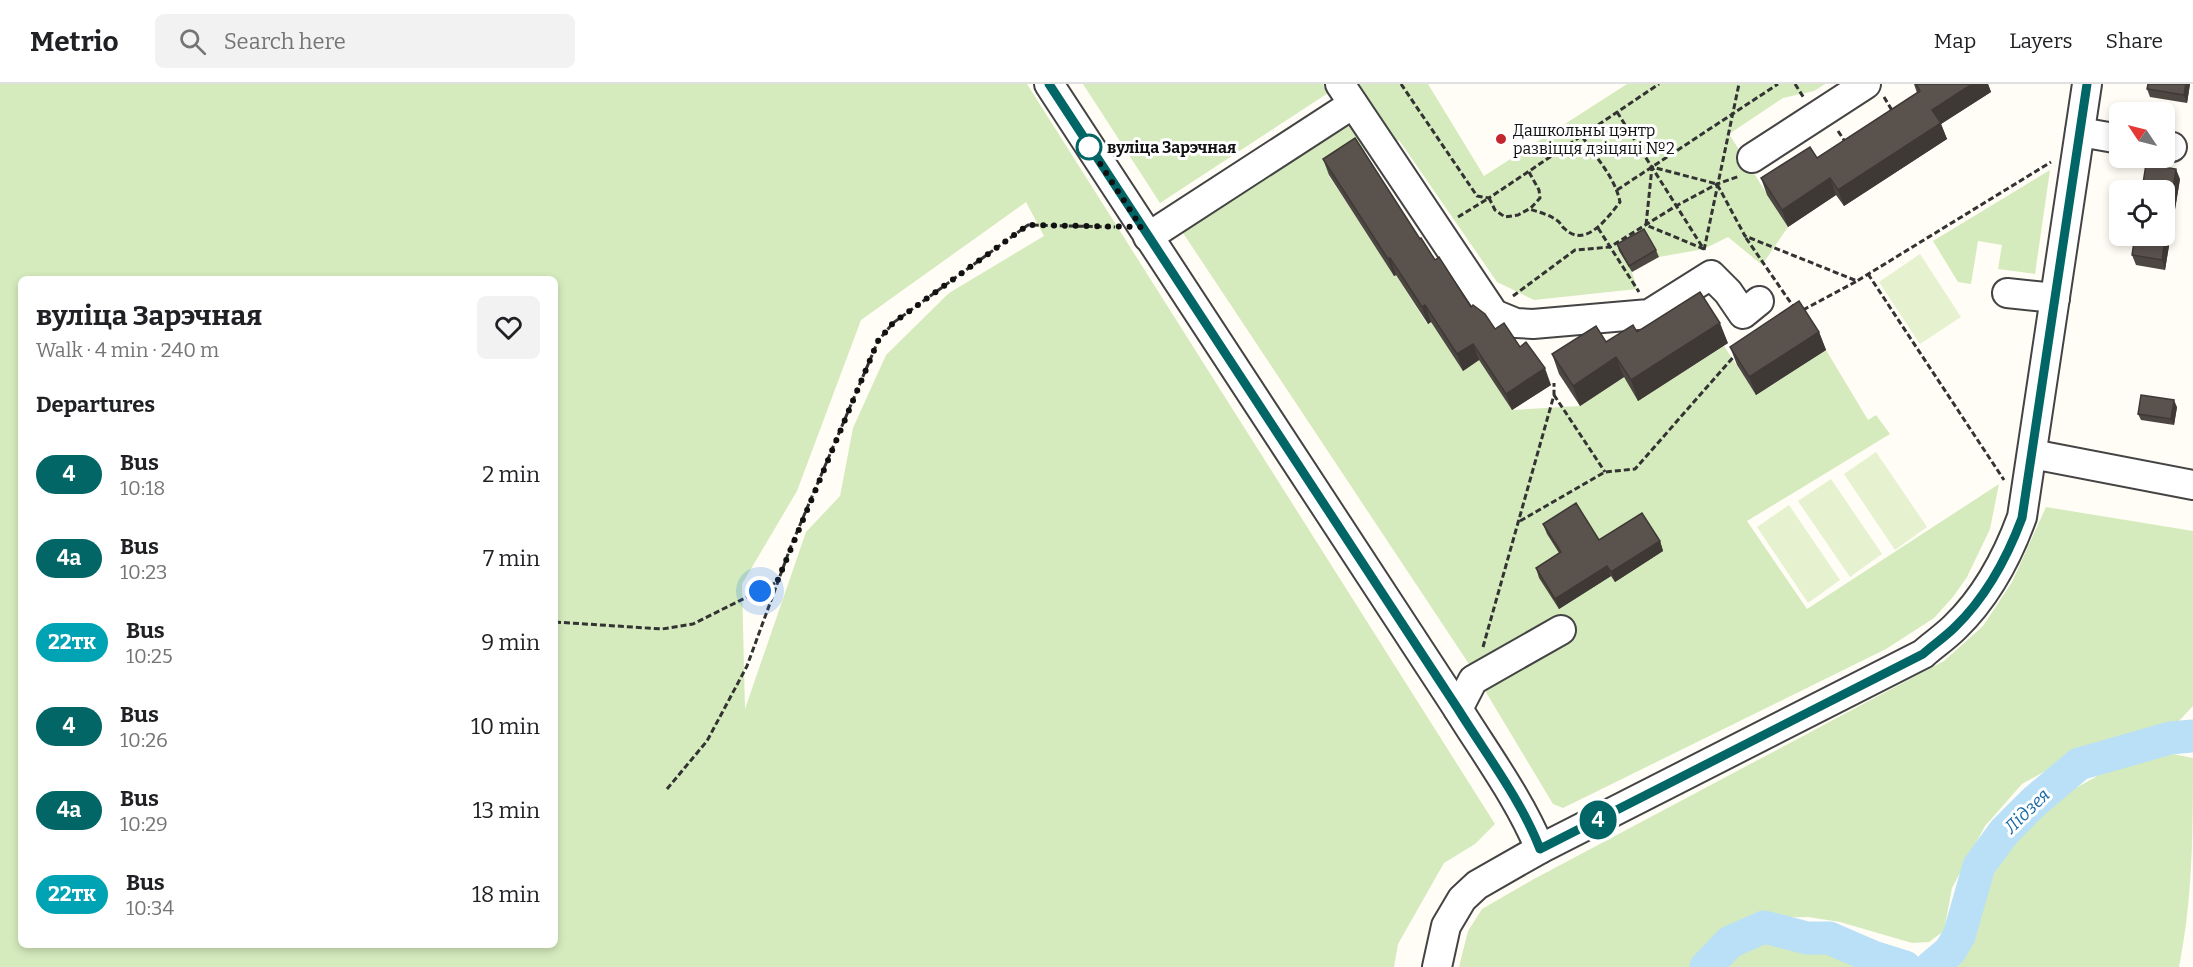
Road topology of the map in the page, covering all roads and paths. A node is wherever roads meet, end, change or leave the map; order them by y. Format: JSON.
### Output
{"nodes":[{"id":1,"x":1049,"y":84,"type":"edge"},
{"id":2,"x":1401,"y":84,"type":"edge"},
{"id":3,"x":1659,"y":84,"type":"edge"},
{"id":4,"x":1738,"y":84,"type":"edge"},
{"id":5,"x":1778,"y":84,"type":"edge"},
{"id":6,"x":2087,"y":84,"type":"edge"},
{"id":7,"x":1873,"y":87,"type":"edge"},
{"id":8,"x":1346,"y":94,"type":"edge"},
{"id":9,"x":1617,"y":112,"type":"junction"},
{"id":10,"x":1731,"y":115,"type":"junction"},
{"id":11,"x":1896,"y":116,"type":"edge"},
{"id":12,"x":1838,"y":130,"type":"dead end"},
{"id":13,"x":2080,"y":132,"type":"junction"},
{"id":14,"x":1582,"y":136,"type":"junction"},
{"id":15,"x":2109,"y":137,"type":"edge"},
{"id":16,"x":1848,"y":147,"type":"edge"},
{"id":17,"x":2057,"y":159,"type":"dead end"},
{"id":18,"x":1748,"y":166,"type":"joint"},
{"id":19,"x":1652,"y":167,"type":"junction"},
{"id":20,"x":1529,"y":172,"type":"junction"},
{"id":21,"x":1717,"y":184,"type":"junction"},
{"id":22,"x":1617,"y":190,"type":"junction"},
{"id":23,"x":1489,"y":198,"type":"junction"},
{"id":24,"x":1676,"y":206,"type":"junction"},
{"id":25,"x":1529,"y":210,"type":"junction"},
{"id":26,"x":1646,"y":225,"type":"junction"},
{"id":27,"x":1598,"y":228,"type":"junction"},
{"id":28,"x":1144,"y":232,"type":"junction"},
{"id":29,"x":1745,"y":236,"type":"junction"},
{"id":30,"x":1610,"y":247,"type":"junction"},
{"id":31,"x":1704,"y":249,"type":"junction"},
{"id":32,"x":1868,"y":274,"type":"junction"},
{"id":33,"x":1857,"y":281,"type":"junction"},
{"id":34,"x":2007,"y":293,"type":"dead end"},
{"id":35,"x":2055,"y":298,"type":"junction"},
{"id":36,"x":1759,"y":302,"type":"dead end"},
{"id":37,"x":1493,"y":312,"type":"junction"},
{"id":38,"x":1649,"y":314,"type":"junction"},
{"id":39,"x":1741,"y":348,"type":"edge"},
{"id":40,"x":1554,"y":383,"type":"edge"},
{"id":41,"x":1554,"y":395,"type":"junction"},
{"id":42,"x":2032,"y":454,"type":"junction"},
{"id":43,"x":1605,"y":472,"type":"junction"},
{"id":44,"x":2007,"y":484,"type":"dead end"},
{"id":45,"x":2193,"y":485,"type":"edge"},
{"id":46,"x":1518,"y":522,"type":"junction"},
{"id":47,"x":777,"y":582,"type":"junction"},
{"id":48,"x":558,"y":621,"type":"edge"},
{"id":49,"x":1561,"y":630,"type":"dead end"},
{"id":50,"x":1473,"y":680,"type":"junction"},
{"id":51,"x":1458,"y":709,"type":"junction"},
{"id":52,"x":667,"y":789,"type":"dead end"},
{"id":53,"x":1540,"y":849,"type":"junction"},
{"id":54,"x":1437,"y":967,"type":"edge"}],
"edges":[{"from":1,"to":28,"type":"street"},
{"from":2,"to":23,"type":"path"},
{"from":3,"to":9,"type":"path"},
{"from":4,"to":10,"type":"path"},
{"from":5,"to":10,"type":"path"},
{"from":6,"to":13,"type":"street"},
{"from":7,"to":11,"type":"path"},
{"from":7,"to":18,"type":"street"},
{"from":8,"to":28,"type":"street"},
{"from":8,"to":37,"type":"street"},
{"from":9,"to":14,"type":"path"},
{"from":9,"to":19,"type":"path"},
{"from":10,"to":19,"type":"path"},
{"from":10,"to":21,"type":"path"},
{"from":12,"to":16,"type":"path"},
{"from":13,"to":15,"type":"street"},
{"from":13,"to":35,"type":"street"},
{"from":14,"to":20,"type":"path"},
{"from":14,"to":22,"type":"path"},
{"from":17,"to":32,"type":"path"},
{"from":18,"to":21,"type":"path"},
{"from":19,"to":21,"type":"path"},
{"from":19,"to":22,"type":"path"},
{"from":19,"to":24,"type":"path"},
{"from":19,"to":26,"type":"path"},
{"from":20,"to":23,"type":"path"},
{"from":20,"to":25,"type":"path"},
{"from":21,"to":24,"type":"path"},
{"from":21,"to":29,"type":"path"},
{"from":21,"to":31,"type":"path"},
{"from":22,"to":27,"type":"path"},
{"from":23,"to":25,"type":"path"},
{"from":24,"to":26,"type":"path"},
{"from":24,"to":31,"type":"path"},
{"from":25,"to":27,"type":"path"},
{"from":26,"to":30,"type":"path"},
{"from":26,"to":31,"type":"path"},
{"from":27,"to":30,"type":"path"},
{"from":28,"to":47,"type":"path"},
{"from":28,"to":51,"type":"street"},
{"from":29,"to":33,"type":"path"},
{"from":29,"to":33,"type":"path"},
{"from":30,"to":37,"type":"path"},
{"from":30,"to":38,"type":"path"},
{"from":32,"to":33,"type":"path"},
{"from":32,"to":44,"type":"path"},
{"from":34,"to":35,"type":"street"},
{"from":35,"to":42,"type":"street"},
{"from":36,"to":38,"type":"street"},
{"from":37,"to":38,"type":"street"},
{"from":39,"to":43,"type":"path"},
{"from":40,"to":41,"type":"path"},
{"from":41,"to":43,"type":"path"},
{"from":41,"to":46,"type":"path"},
{"from":42,"to":45,"type":"street"},
{"from":42,"to":53,"type":"street"},
{"from":43,"to":46,"type":"path"},
{"from":46,"to":50,"type":"path"},
{"from":47,"to":48,"type":"path"},
{"from":47,"to":52,"type":"path"},
{"from":49,"to":50,"type":"street"},
{"from":50,"to":51,"type":"street"},
{"from":51,"to":53,"type":"street"},
{"from":53,"to":54,"type":"street"}]}
